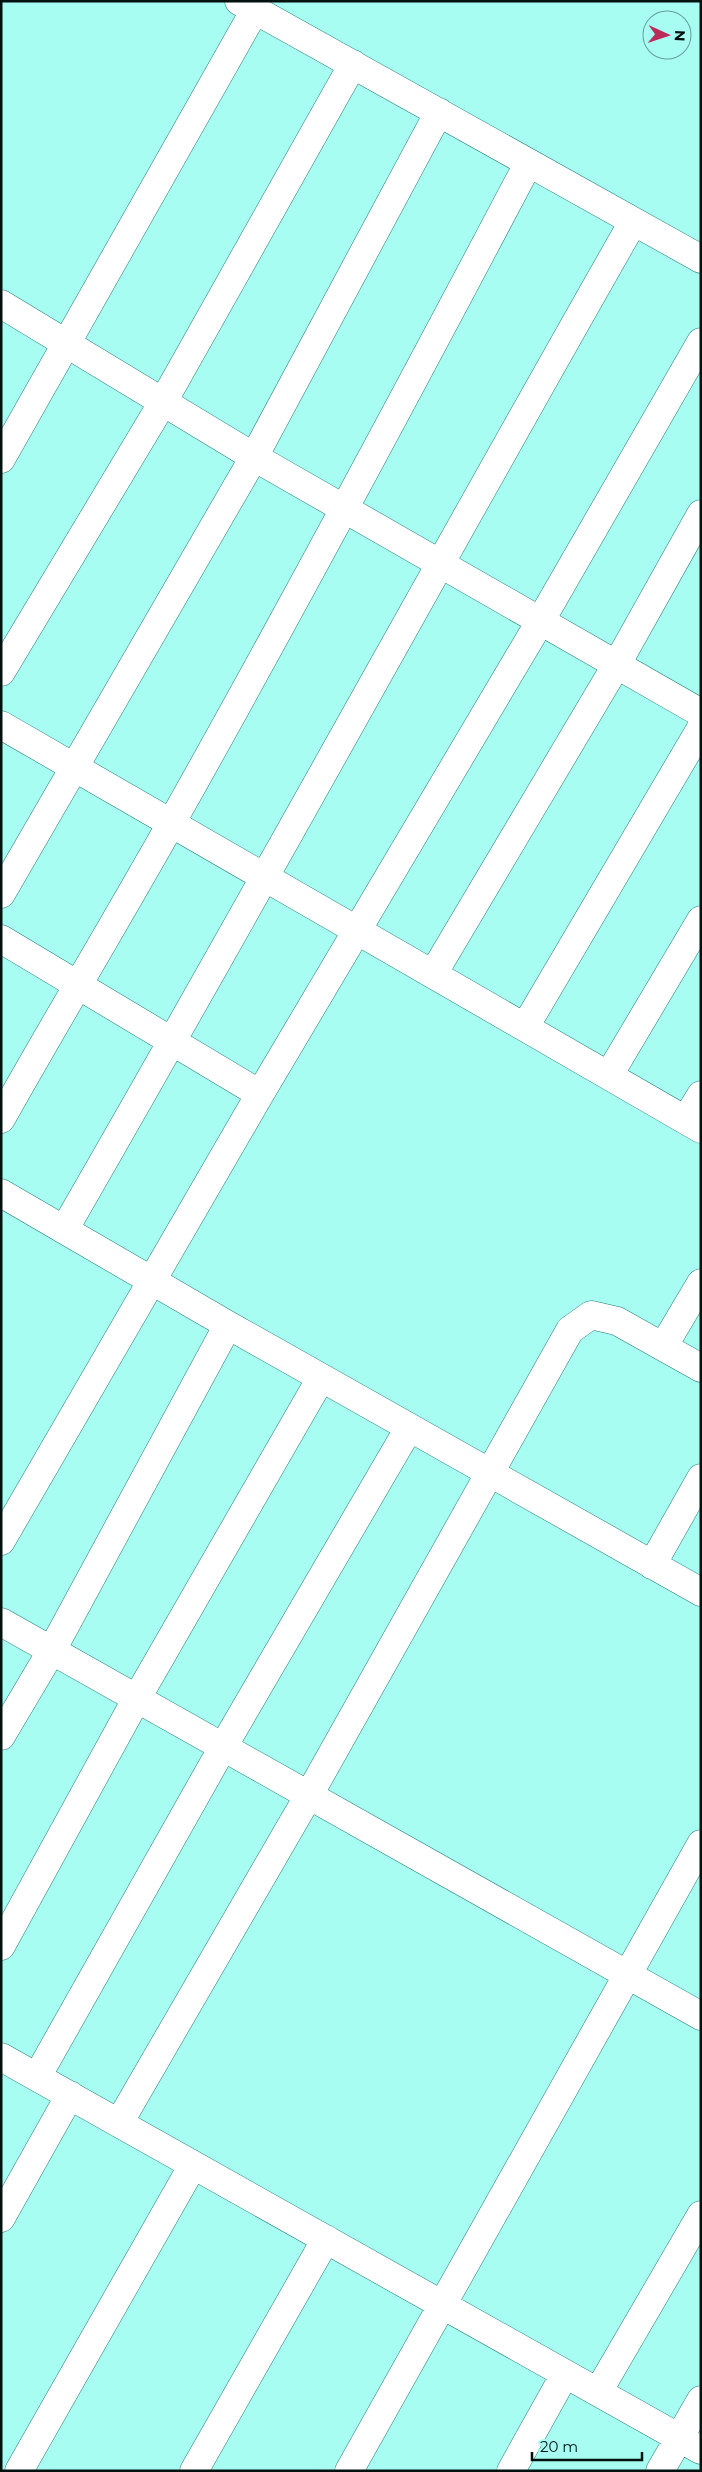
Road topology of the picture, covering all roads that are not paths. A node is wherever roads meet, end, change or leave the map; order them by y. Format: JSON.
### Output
{"nodes":[{"id":1,"x":247,"y":6,"type":"edge"},
{"id":2,"x":353,"y":64,"type":"junction"},
{"id":3,"x":440,"y":112,"type":"junction"},
{"id":4,"x":528,"y":164,"type":"junction"},
{"id":5,"x":633,"y":222,"type":"junction"},
{"id":6,"x":701,"y":259,"type":"edge"},
{"id":7,"x":1,"y":304,"type":"edge"},
{"id":8,"x":701,"y":342,"type":"edge"},
{"id":9,"x":66,"y":343,"type":"junction"},
{"id":10,"x":163,"y":402,"type":"junction"},
{"id":11,"x":254,"y":457,"type":"junction"},
{"id":12,"x":1,"y":459,"type":"edge"},
{"id":13,"x":345,"y":510,"type":"junction"},
{"id":14,"x":701,"y":514,"type":"edge"},
{"id":15,"x":439,"y":563,"type":"junction"},
{"id":16,"x":540,"y":620,"type":"junction"},
{"id":17,"x":617,"y":664,"type":"junction"},
{"id":18,"x":1,"y":672,"type":"edge"},
{"id":19,"x":701,"y":713,"type":"edge"},
{"id":20,"x":1,"y":725,"type":"edge"},
{"id":21,"x":701,"y":728,"type":"edge"},
{"id":22,"x":74,"y":767,"type":"junction"},
{"id":23,"x":172,"y":822,"type":"junction"},
{"id":24,"x":264,"y":876,"type":"junction"},
{"id":25,"x":1,"y":894,"type":"edge"},
{"id":26,"x":701,"y":920,"type":"edge"},
{"id":27,"x":356,"y":930,"type":"junction"},
{"id":28,"x":1,"y":939,"type":"edge"},
{"id":29,"x":433,"y":974,"type":"junction"},
{"id":30,"x":77,"y":984,"type":"junction"},
{"id":31,"x":525,"y":1027,"type":"junction"},
{"id":32,"x":173,"y":1042,"type":"junction"},
{"id":33,"x":608,"y":1075,"type":"junction"},
{"id":34,"x":260,"y":1094,"type":"junction"},
{"id":35,"x":701,"y":1095,"type":"edge"},
{"id":36,"x":1,"y":1120,"type":"edge"},
{"id":37,"x":693,"y":1124,"type":"edge"},
{"id":38,"x":1,"y":1193,"type":"edge"},
{"id":39,"x":64,"y":1230,"type":"junction"},
{"id":40,"x":152,"y":1281,"type":"junction"},
{"id":41,"x":701,"y":1283,"type":"edge"},
{"id":42,"x":228,"y":1325,"type":"junction"},
{"id":43,"x":663,"y":1347,"type":"junction"},
{"id":44,"x":701,"y":1368,"type":"edge"},
{"id":45,"x":322,"y":1378,"type":"junction"},
{"id":46,"x":409,"y":1428,"type":"junction"},
{"id":47,"x":490,"y":1474,"type":"junction"},
{"id":48,"x":701,"y":1478,"type":"edge"},
{"id":49,"x":1,"y":1541,"type":"edge"},
{"id":50,"x":652,"y":1565,"type":"junction"},
{"id":51,"x":701,"y":1592,"type":"edge"},
{"id":52,"x":1,"y":1622,"type":"edge"},
{"id":53,"x":52,"y":1650,"type":"junction"},
{"id":54,"x":137,"y":1698,"type":"junction"},
{"id":55,"x":1,"y":1736,"type":"edge"},
{"id":56,"x":222,"y":1747,"type":"junction"},
{"id":57,"x":309,"y":1795,"type":"junction"},
{"id":58,"x":701,"y":1844,"type":"edge"},
{"id":59,"x":1,"y":1946,"type":"edge"},
{"id":60,"x":627,"y":1974,"type":"junction"},
{"id":61,"x":701,"y":2016,"type":"edge"},
{"id":62,"x":1,"y":2057,"type":"edge"},
{"id":63,"x":37,"y":2077,"type":"junction"},
{"id":64,"x":70,"y":2095,"type":"junction"},
{"id":65,"x":119,"y":2123,"type":"junction"},
{"id":66,"x":193,"y":2165,"type":"junction"},
{"id":67,"x":701,"y":2216,"type":"edge"},
{"id":68,"x":1,"y":2218,"type":"edge"},
{"id":69,"x":326,"y":2239,"type":"junction"},
{"id":70,"x":442,"y":2305,"type":"junction"},
{"id":71,"x":565,"y":2374,"type":"junction"},
{"id":72,"x":598,"y":2392,"type":"junction"},
{"id":73,"x":701,"y":2400,"type":"edge"},
{"id":74,"x":690,"y":2444,"type":"edge"},
{"id":75,"x":19,"y":2471,"type":"edge"},
{"id":76,"x":194,"y":2471,"type":"edge"},
{"id":77,"x":349,"y":2471,"type":"edge"},
{"id":78,"x":511,"y":2471,"type":"edge"},
{"id":79,"x":660,"y":2471,"type":"edge"}],
"edges":[{"from":1,"to":2,"type":"street"},
{"from":1,"to":9,"type":"street"},
{"from":2,"to":3,"type":"street"},
{"from":2,"to":10,"type":"street"},
{"from":3,"to":4,"type":"street"},
{"from":3,"to":11,"type":"street"},
{"from":4,"to":5,"type":"street"},
{"from":4,"to":13,"type":"street"},
{"from":5,"to":6,"type":"street"},
{"from":5,"to":15,"type":"street"},
{"from":7,"to":9,"type":"street"},
{"from":8,"to":16,"type":"street"},
{"from":9,"to":10,"type":"street"},
{"from":9,"to":12,"type":"street"},
{"from":10,"to":11,"type":"street"},
{"from":10,"to":18,"type":"street"},
{"from":11,"to":13,"type":"street"},
{"from":11,"to":22,"type":"street"},
{"from":13,"to":15,"type":"street"},
{"from":13,"to":23,"type":"street"},
{"from":14,"to":17,"type":"street"},
{"from":15,"to":16,"type":"street"},
{"from":15,"to":24,"type":"street"},
{"from":16,"to":17,"type":"street"},
{"from":16,"to":27,"type":"street"},
{"from":17,"to":19,"type":"street"},
{"from":17,"to":29,"type":"street"},
{"from":20,"to":22,"type":"street"},
{"from":21,"to":31,"type":"street"},
{"from":22,"to":23,"type":"street"},
{"from":22,"to":25,"type":"street"},
{"from":23,"to":24,"type":"street"},
{"from":23,"to":30,"type":"street"},
{"from":24,"to":27,"type":"street"},
{"from":24,"to":32,"type":"street"},
{"from":26,"to":33,"type":"street"},
{"from":27,"to":29,"type":"street"},
{"from":27,"to":34,"type":"street"},
{"from":28,"to":30,"type":"street"},
{"from":29,"to":31,"type":"street"},
{"from":30,"to":32,"type":"street"},
{"from":30,"to":36,"type":"street"},
{"from":31,"to":33,"type":"street"},
{"from":32,"to":34,"type":"street"},
{"from":32,"to":39,"type":"street"},
{"from":33,"to":37,"type":"street"},
{"from":34,"to":40,"type":"street"},
{"from":35,"to":37,"type":"street"},
{"from":38,"to":39,"type":"street"},
{"from":39,"to":40,"type":"street"},
{"from":40,"to":42,"type":"street"},
{"from":40,"to":49,"type":"street"},
{"from":41,"to":43,"type":"street"},
{"from":42,"to":45,"type":"street"},
{"from":42,"to":53,"type":"street"},
{"from":43,"to":44,"type":"street"},
{"from":43,"to":47,"type":"street"},
{"from":45,"to":46,"type":"street"},
{"from":45,"to":54,"type":"street"},
{"from":46,"to":47,"type":"street"},
{"from":46,"to":56,"type":"street"},
{"from":47,"to":50,"type":"street"},
{"from":47,"to":57,"type":"street"},
{"from":48,"to":50,"type":"street"},
{"from":50,"to":51,"type":"street"},
{"from":52,"to":53,"type":"street"},
{"from":53,"to":54,"type":"street"},
{"from":53,"to":55,"type":"street"},
{"from":54,"to":56,"type":"street"},
{"from":54,"to":59,"type":"street"},
{"from":56,"to":57,"type":"street"},
{"from":56,"to":63,"type":"street"},
{"from":57,"to":60,"type":"street"},
{"from":57,"to":65,"type":"street"},
{"from":58,"to":60,"type":"street"},
{"from":60,"to":61,"type":"street"},
{"from":60,"to":70,"type":"street"},
{"from":62,"to":63,"type":"street"},
{"from":63,"to":64,"type":"street"},
{"from":64,"to":65,"type":"street"},
{"from":64,"to":68,"type":"street"},
{"from":65,"to":66,"type":"street"},
{"from":66,"to":69,"type":"street"},
{"from":66,"to":75,"type":"street"},
{"from":67,"to":72,"type":"street"},
{"from":69,"to":70,"type":"street"},
{"from":69,"to":76,"type":"street"},
{"from":70,"to":71,"type":"street"},
{"from":70,"to":77,"type":"street"},
{"from":71,"to":72,"type":"street"},
{"from":71,"to":78,"type":"street"},
{"from":72,"to":74,"type":"street"},
{"from":73,"to":74,"type":"street"},
{"from":74,"to":79,"type":"street"}]}
